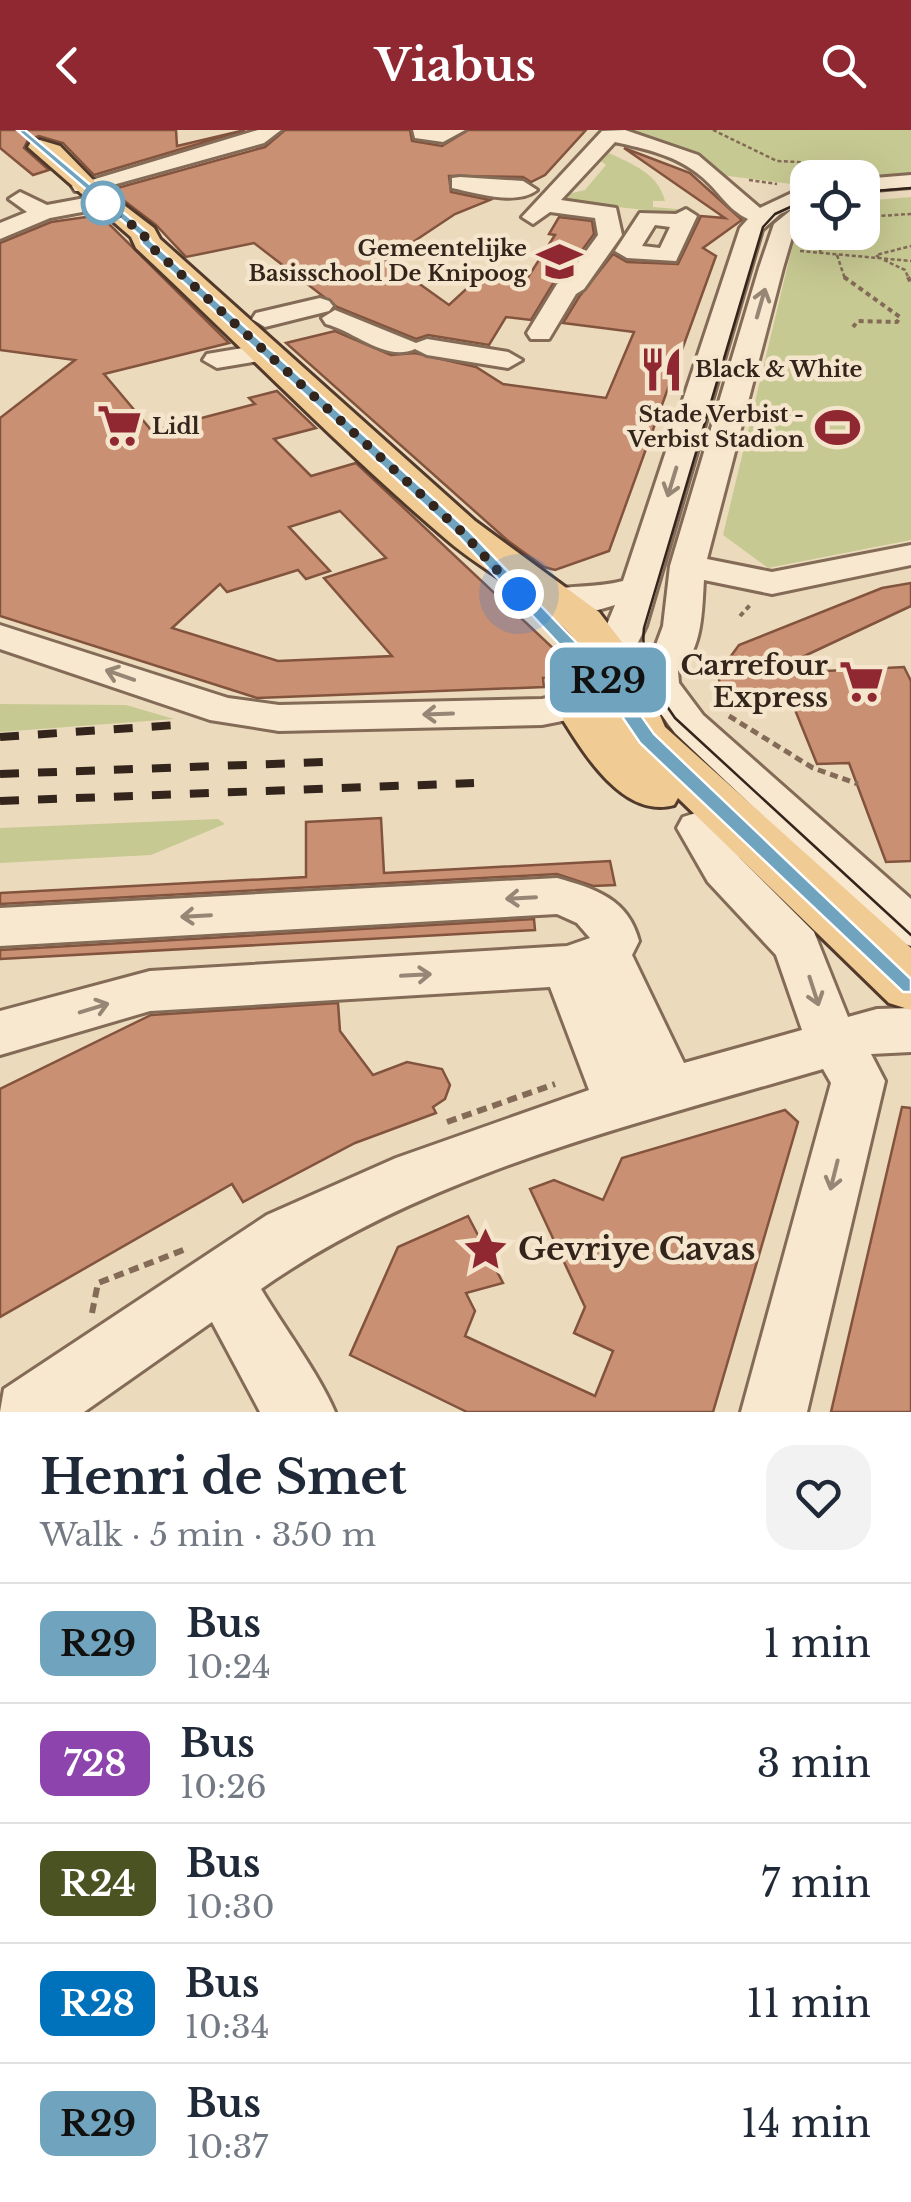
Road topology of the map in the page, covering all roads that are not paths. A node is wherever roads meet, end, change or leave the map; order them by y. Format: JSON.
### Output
{"nodes":[{"id":1,"x":272,"y":130,"type":"edge"},
{"id":2,"x":423,"y":130,"type":"edge"},
{"id":3,"x":455,"y":130,"type":"edge"},
{"id":4,"x":612,"y":133,"type":"edge"},
{"id":5,"x":31,"y":138,"type":"edge"},
{"id":6,"x":880,"y":177,"type":"edge"},
{"id":7,"x":911,"y":182,"type":"edge"},
{"id":8,"x":460,"y":183,"type":"dead end"},
{"id":9,"x":16,"y":191,"type":"edge"},
{"id":10,"x":911,"y":193,"type":"edge"},
{"id":11,"x":92,"y":194,"type":"junction"},
{"id":12,"x":880,"y":195,"type":"edge"},
{"id":13,"x":790,"y":202,"type":"edge"},
{"id":14,"x":538,"y":204,"type":"junction"},
{"id":15,"x":44,"y":212,"type":"junction"},
{"id":16,"x":790,"y":221,"type":"edge"},
{"id":17,"x":0,"y":232,"type":"edge"},
{"id":18,"x":709,"y":235,"type":"junction"},
{"id":19,"x":540,"y":333,"type":"dead end"},
{"id":20,"x":267,"y":342,"type":"junction"},
{"id":21,"x":508,"y":360,"type":"dead end"},
{"id":22,"x":221,"y":364,"type":"dead end"},
{"id":23,"x":463,"y":533,"type":"junction"},
{"id":24,"x":911,"y":556,"type":"edge"},
{"id":25,"x":688,"y":566,"type":"junction"},
{"id":26,"x":638,"y":588,"type":"junction"},
{"id":27,"x":556,"y":599,"type":"junction"},
{"id":28,"x":0,"y":636,"type":"edge"},
{"id":29,"x":626,"y":677,"type":"junction"},
{"id":30,"x":699,"y":828,"type":"junction"},
{"id":31,"x":0,"y":926,"type":"edge"},
{"id":32,"x":586,"y":960,"type":"junction"},
{"id":33,"x":910,"y":982,"type":"edge"},
{"id":34,"x":0,"y":1034,"type":"edge"},
{"id":35,"x":836,"y":1045,"type":"junction"},
{"id":36,"x":646,"y":1098,"type":"junction"},
{"id":37,"x":222,"y":1280,"type":"junction"},
{"id":38,"x":28,"y":1412,"type":"edge"},
{"id":39,"x":302,"y":1412,"type":"edge"},
{"id":40,"x":774,"y":1412,"type":"edge"}],
"edges":[{"from":1,"to":11,"type":"street"},
{"from":2,"to":3,"type":"street"},
{"from":4,"to":14,"type":"street"},
{"from":4,"to":18,"type":"street"},
{"from":5,"to":11,"type":"main road"},
{"from":6,"to":7,"type":"street"},
{"from":8,"to":14,"type":"street"},
{"from":9,"to":15,"type":"street"},
{"from":10,"to":12,"type":"street"},
{"from":11,"to":15,"type":"street"},
{"from":11,"to":20,"type":"main road"},
{"from":13,"to":18,"type":"street"},
{"from":14,"to":19,"type":"street"},
{"from":15,"to":17,"type":"street"},
{"from":25,"to":16,"type":"street","one_way":true},
{"from":18,"to":26,"type":"street","one_way":true},
{"from":20,"to":21,"type":"street"},
{"from":20,"to":22,"type":"street"},
{"from":20,"to":23,"type":"main road"},
{"from":23,"to":27,"type":"main road"},
{"from":23,"to":29,"type":"main road"},
{"from":24,"to":25,"type":"street"},
{"from":25,"to":29,"type":"street"},
{"from":26,"to":27,"type":"street"},
{"from":26,"to":29,"type":"street"},
{"from":27,"to":29,"type":"main road"},
{"from":29,"to":28,"type":"street","one_way":true},
{"from":29,"to":30,"type":"main road"},
{"from":29,"to":33,"type":"main road"},
{"from":30,"to":33,"type":"main road"},
{"from":30,"to":35,"type":"street","one_way":true},
{"from":32,"to":31,"type":"street","one_way":true},
{"from":34,"to":32,"type":"street","one_way":true},
{"from":32,"to":36,"type":"street"},
{"from":33,"to":35,"type":"street"},
{"from":35,"to":36,"type":"street"},
{"from":35,"to":40,"type":"street","one_way":true},
{"from":36,"to":37,"type":"street"},
{"from":37,"to":38,"type":"street"},
{"from":37,"to":39,"type":"street"}]}
